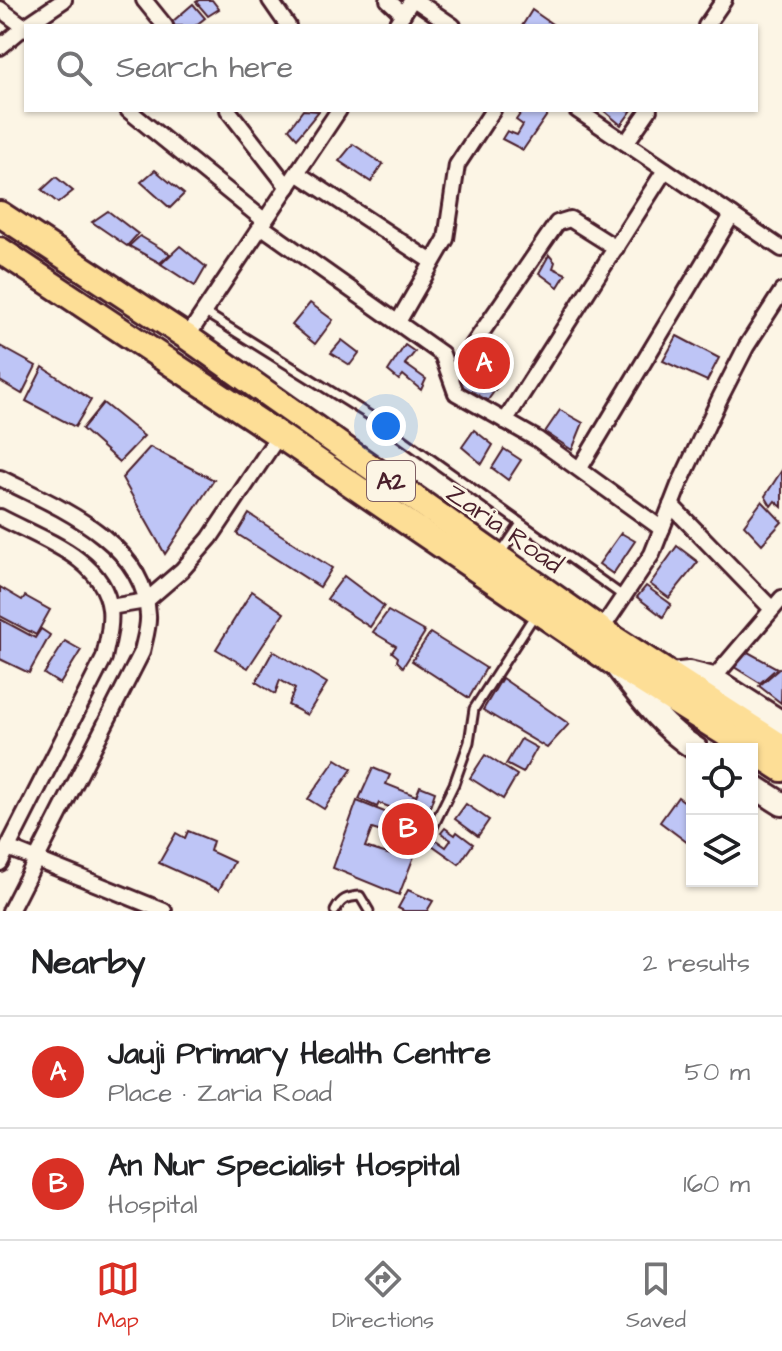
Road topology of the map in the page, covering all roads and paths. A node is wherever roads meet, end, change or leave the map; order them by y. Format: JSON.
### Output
{"nodes":[{"id":1,"x":64,"y":0,"type":"edge"},
{"id":2,"x":144,"y":0,"type":"edge"},
{"id":3,"x":270,"y":0,"type":"edge"},
{"id":4,"x":388,"y":0,"type":"edge"},
{"id":5,"x":414,"y":0,"type":"edge"},
{"id":6,"x":724,"y":0,"type":"edge"},
{"id":7,"x":0,"y":9,"type":"edge"},
{"id":8,"x":399,"y":20,"type":"edge"},
{"id":9,"x":29,"y":24,"type":"edge"},
{"id":10,"x":163,"y":24,"type":"edge"},
{"id":11,"x":287,"y":24,"type":"edge"},
{"id":12,"x":450,"y":24,"type":"edge"},
{"id":13,"x":707,"y":24,"type":"edge"},
{"id":14,"x":24,"y":26,"type":"edge"},
{"id":15,"x":24,"y":28,"type":"edge"},
{"id":16,"x":0,"y":47,"type":"edge"},
{"id":17,"x":130,"y":112,"type":"edge"},
{"id":18,"x":230,"y":112,"type":"edge"},
{"id":19,"x":338,"y":112,"type":"edge"},
{"id":20,"x":492,"y":112,"type":"edge"},
{"id":21,"x":580,"y":112,"type":"edge"},
{"id":22,"x":648,"y":112,"type":"edge"},
{"id":23,"x":626,"y":143,"type":"junction"},
{"id":24,"x":665,"y":170,"type":"junction"},
{"id":25,"x":297,"y":173,"type":"junction"},
{"id":26,"x":288,"y":187,"type":"junction"},
{"id":27,"x":0,"y":214,"type":"edge"},
{"id":28,"x":732,"y":215,"type":"junction"},
{"id":29,"x":263,"y":224,"type":"junction"},
{"id":30,"x":616,"y":248,"type":"junction"},
{"id":31,"x":782,"y":249,"type":"edge"},
{"id":32,"x":0,"y":250,"type":"edge"},
{"id":33,"x":432,"y":262,"type":"junction"},
{"id":34,"x":782,"y":291,"type":"edge"},
{"id":35,"x":204,"y":312,"type":"junction"},
{"id":36,"x":398,"y":322,"type":"junction"},
{"id":37,"x":187,"y":337,"type":"junction"},
{"id":38,"x":451,"y":377,"type":"junction"},
{"id":39,"x":505,"y":421,"type":"junction"},
{"id":40,"x":279,"y":435,"type":"junction"},
{"id":41,"x":580,"y":468,"type":"junction"},
{"id":42,"x":0,"y":478,"type":"edge"},
{"id":43,"x":671,"y":505,"type":"junction"},
{"id":44,"x":0,"y":517,"type":"edge"},
{"id":45,"x":520,"y":525,"type":"junction"},
{"id":46,"x":662,"y":529,"type":"junction"},
{"id":47,"x":498,"y":557,"type":"junction"},
{"id":48,"x":623,"y":596,"type":"junction"},
{"id":49,"x":146,"y":601,"type":"junction"},
{"id":50,"x":777,"y":603,"type":"edge"},
{"id":51,"x":110,"y":607,"type":"junction"},
{"id":52,"x":537,"y":611,"type":"junction"},
{"id":53,"x":601,"y":630,"type":"junction"},
{"id":54,"x":614,"y":663,"type":"junction"},
{"id":55,"x":671,"y":675,"type":"junction"},
{"id":56,"x":713,"y":679,"type":"junction"},
{"id":57,"x":782,"y":723,"type":"edge"},
{"id":58,"x":687,"y":743,"type":"edge"},
{"id":59,"x":740,"y":743,"type":"edge"},
{"id":60,"x":782,"y":747,"type":"edge"},
{"id":61,"x":758,"y":754,"type":"edge"},
{"id":62,"x":782,"y":769,"type":"edge"},
{"id":63,"x":758,"y":789,"type":"edge"},
{"id":64,"x":782,"y":804,"type":"edge"},
{"id":65,"x":432,"y":829,"type":"dead end"},
{"id":66,"x":4,"y":846,"type":"edge"},
{"id":67,"x":37,"y":860,"type":"junction"},
{"id":68,"x":0,"y":863,"type":"edge"},
{"id":69,"x":10,"y":911,"type":"edge"},
{"id":70,"x":164,"y":911,"type":"edge"},
{"id":71,"x":335,"y":911,"type":"edge"},
{"id":72,"x":369,"y":911,"type":"edge"}],
"edges":[{"from":1,"to":9,"type":"street"},
{"from":2,"to":10,"type":"street"},
{"from":3,"to":11,"type":"street"},
{"from":4,"to":8,"type":"street"},
{"from":5,"to":8,"type":"street"},
{"from":5,"to":12,"type":"street"},
{"from":6,"to":13,"type":"street"},
{"from":7,"to":14,"type":"street"},
{"from":15,"to":16,"type":"street"},
{"from":17,"to":29,"type":"street"},
{"from":18,"to":26,"type":"street"},
{"from":19,"to":25,"type":"street"},
{"from":20,"to":33,"type":"street"},
{"from":21,"to":23,"type":"street"},
{"from":22,"to":23,"type":"street"},
{"from":23,"to":24,"type":"street"},
{"from":24,"to":28,"type":"street"},
{"from":24,"to":30,"type":"street"},
{"from":25,"to":26,"type":"street"},
{"from":25,"to":33,"type":"street"},
{"from":26,"to":29,"type":"street"},
{"from":27,"to":37,"type":"highway","name":"Zaria Road","number":"A2"},
{"from":28,"to":31,"type":"street"},
{"from":28,"to":41,"type":"street"},
{"from":29,"to":35,"type":"street"},
{"from":29,"to":36,"type":"street"},
{"from":30,"to":38,"type":"street"},
{"from":30,"to":39,"type":"street"},
{"from":32,"to":40,"type":"highway","name":"Zaria Road","number":"A2"},
{"from":33,"to":36,"type":"street"},
{"from":34,"to":43,"type":"street"},
{"from":35,"to":37,"type":"street"},
{"from":35,"to":45,"type":"lane"},
{"from":36,"to":38,"type":"street"},
{"from":37,"to":47,"type":"highway","name":"Zaria Road","number":"A2"},
{"from":38,"to":39,"type":"street"},
{"from":39,"to":41,"type":"street"},
{"from":40,"to":49,"type":"street"},
{"from":40,"to":52,"type":"highway","name":"Zaria Road","number":"A2"},
{"from":41,"to":46,"type":"street"},
{"from":42,"to":49,"type":"street"},
{"from":43,"to":46,"type":"street"},
{"from":43,"to":50,"type":"street"},
{"from":44,"to":51,"type":"street"},
{"from":45,"to":47,"type":"lane"},
{"from":45,"to":48,"type":"lane"},
{"from":46,"to":48,"type":"street"},
{"from":47,"to":53,"type":"highway","name":"Zaria Road","number":"A2"},
{"from":48,"to":53,"type":"street"},
{"from":49,"to":51,"type":"street"},
{"from":49,"to":67,"type":"street"},
{"from":50,"to":56,"type":"street"},
{"from":51,"to":66,"type":"street"},
{"from":52,"to":54,"type":"highway","name":"Zaria Road","number":"A2"},
{"from":52,"to":65,"type":"lane"},
{"from":53,"to":55,"type":"highway","name":"Zaria Road","number":"A2"},
{"from":54,"to":58,"type":"main road"},
{"from":54,"to":59,"type":"highway","name":"Zaria Road","number":"A2"},
{"from":55,"to":56,"type":"main road"},
{"from":55,"to":60,"type":"highway","name":"Zaria Road","number":"A2"},
{"from":56,"to":57,"type":"main road"},
{"from":61,"to":62,"type":"highway","name":"Zaria Road","number":"A2"},
{"from":63,"to":64,"type":"main road"},
{"from":66,"to":67,"type":"street"},
{"from":66,"to":68,"type":"street"},
{"from":67,"to":69,"type":"street"},
{"from":67,"to":70,"type":"street"},
{"from":71,"to":72,"type":"lane"}]}
